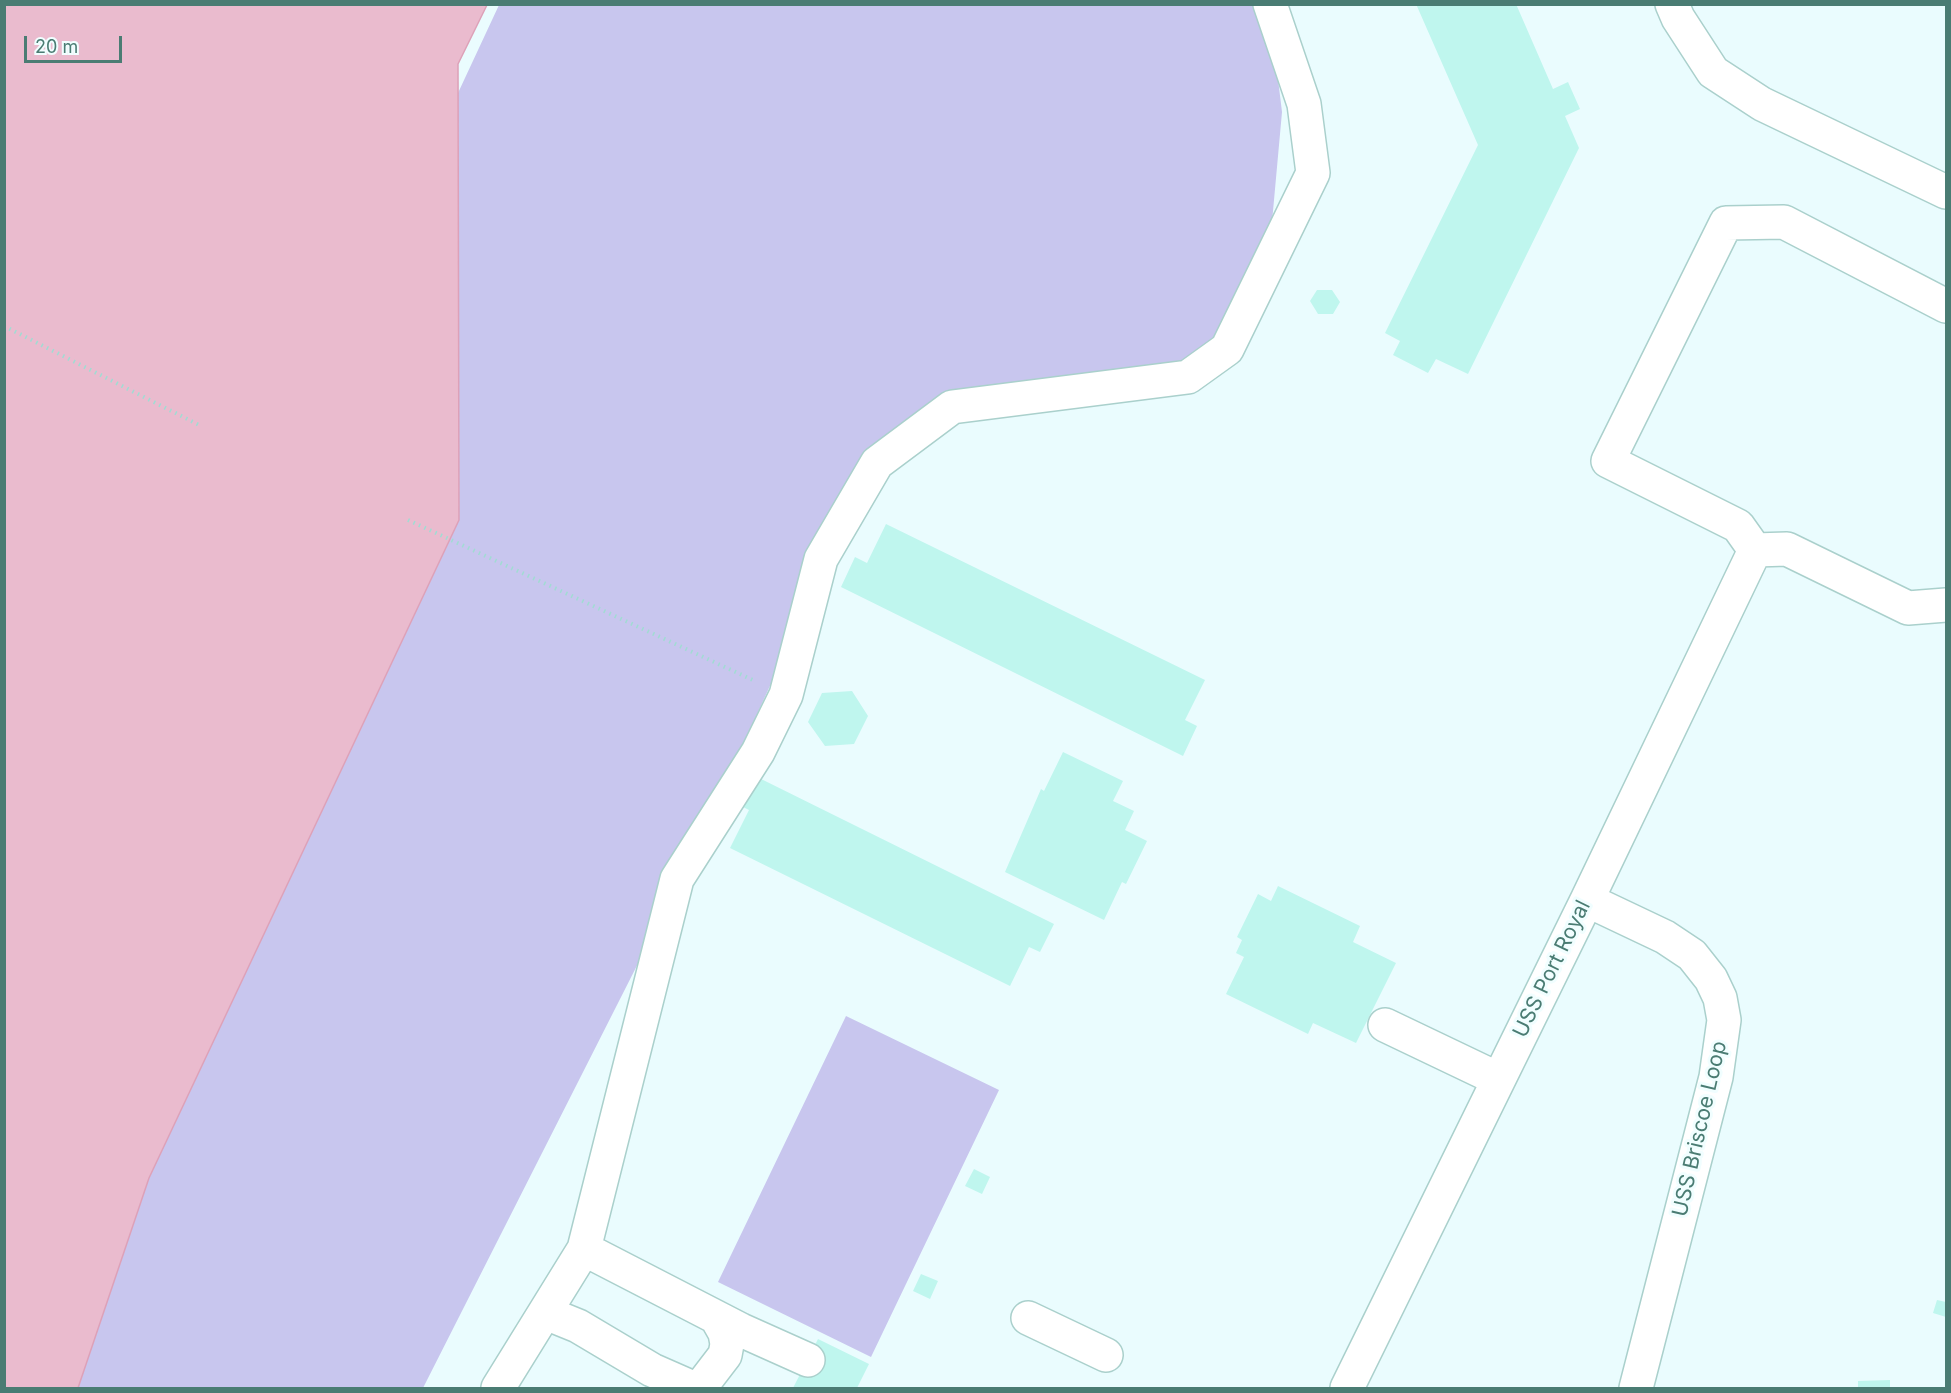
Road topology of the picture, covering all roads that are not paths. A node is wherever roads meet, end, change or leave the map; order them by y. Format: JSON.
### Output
{"nodes":[{"id":1,"x":1270,"y":4,"type":"edge"},
{"id":2,"x":1672,"y":4,"type":"edge"},
{"id":3,"x":1947,"y":192,"type":"edge"},
{"id":4,"x":1947,"y":306,"type":"edge"},
{"id":5,"x":1755,"y":550,"type":"junction"},
{"id":6,"x":1947,"y":605,"type":"edge"},
{"id":7,"x":1587,"y":900,"type":"junction"},
{"id":8,"x":1385,"y":1024,"type":"dead end"},
{"id":9,"x":1498,"y":1079,"type":"junction"},
{"id":10,"x":584,"y":1249,"type":"junction"},
{"id":11,"x":546,"y":1313,"type":"junction"},
{"id":12,"x":716,"y":1317,"type":"junction"},
{"id":13,"x":1028,"y":1318,"type":"dead end"},
{"id":14,"x":1106,"y":1355,"type":"dead end"},
{"id":15,"x":808,"y":1360,"type":"dead end"},
{"id":16,"x":498,"y":1389,"type":"edge"},
{"id":17,"x":693,"y":1389,"type":"edge"},
{"id":18,"x":1347,"y":1389,"type":"edge"},
{"id":19,"x":1636,"y":1389,"type":"edge"}],
"edges":[{"from":1,"to":10,"type":"street"},
{"from":2,"to":3,"type":"street"},
{"from":4,"to":5,"type":"street"},
{"from":5,"to":6,"type":"street"},
{"from":5,"to":7,"type":"street","name":"USS Port Royal"},
{"from":7,"to":9,"type":"street","name":"USS Port Royal"},
{"from":7,"to":19,"type":"street","name":"USS Briscoe Loop"},
{"from":8,"to":9,"type":"street"},
{"from":9,"to":18,"type":"street","name":"USS Port Royal"},
{"from":10,"to":11,"type":"street"},
{"from":10,"to":12,"type":"street"},
{"from":11,"to":16,"type":"street"},
{"from":11,"to":17,"type":"street"},
{"from":12,"to":15,"type":"street"},
{"from":12,"to":17,"type":"street"},
{"from":13,"to":14,"type":"street"}]}
